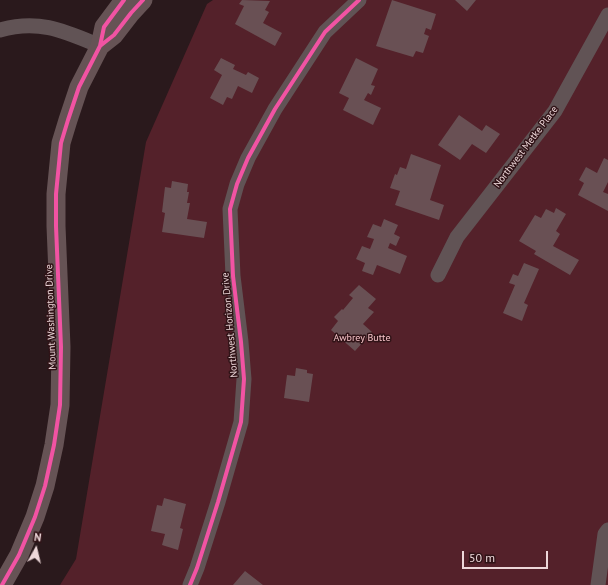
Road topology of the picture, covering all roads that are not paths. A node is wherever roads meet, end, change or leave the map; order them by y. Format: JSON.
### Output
{"nodes":[{"id":1,"x":124,"y":0,"type":"edge"},
{"id":2,"x":143,"y":0,"type":"edge"},
{"id":3,"x":360,"y":0,"type":"edge"},
{"id":4,"x":608,"y":15,"type":"edge"},
{"id":5,"x":0,"y":30,"type":"edge"},
{"id":6,"x":100,"y":46,"type":"junction"},
{"id":7,"x":438,"y":275,"type":"dead end"},
{"id":8,"x":608,"y":530,"type":"edge"},
{"id":9,"x":2,"y":585,"type":"edge"},
{"id":10,"x":190,"y":585,"type":"edge"},
{"id":11,"x":598,"y":585,"type":"edge"}],
"edges":[{"from":1,"to":6,"type":"main road","name":"Mount Washington Drive"},
{"from":2,"to":6,"type":"main road","name":"Mount Washington Drive"},
{"from":3,"to":10,"type":"street","name":"Northwest Horizon Drive"},
{"from":4,"to":7,"type":"street","name":"Northwest Metke Place"},
{"from":5,"to":6,"type":"street"},
{"from":6,"to":9,"type":"main road","name":"Mount Washington Drive"},
{"from":8,"to":11,"type":"street"}]}
